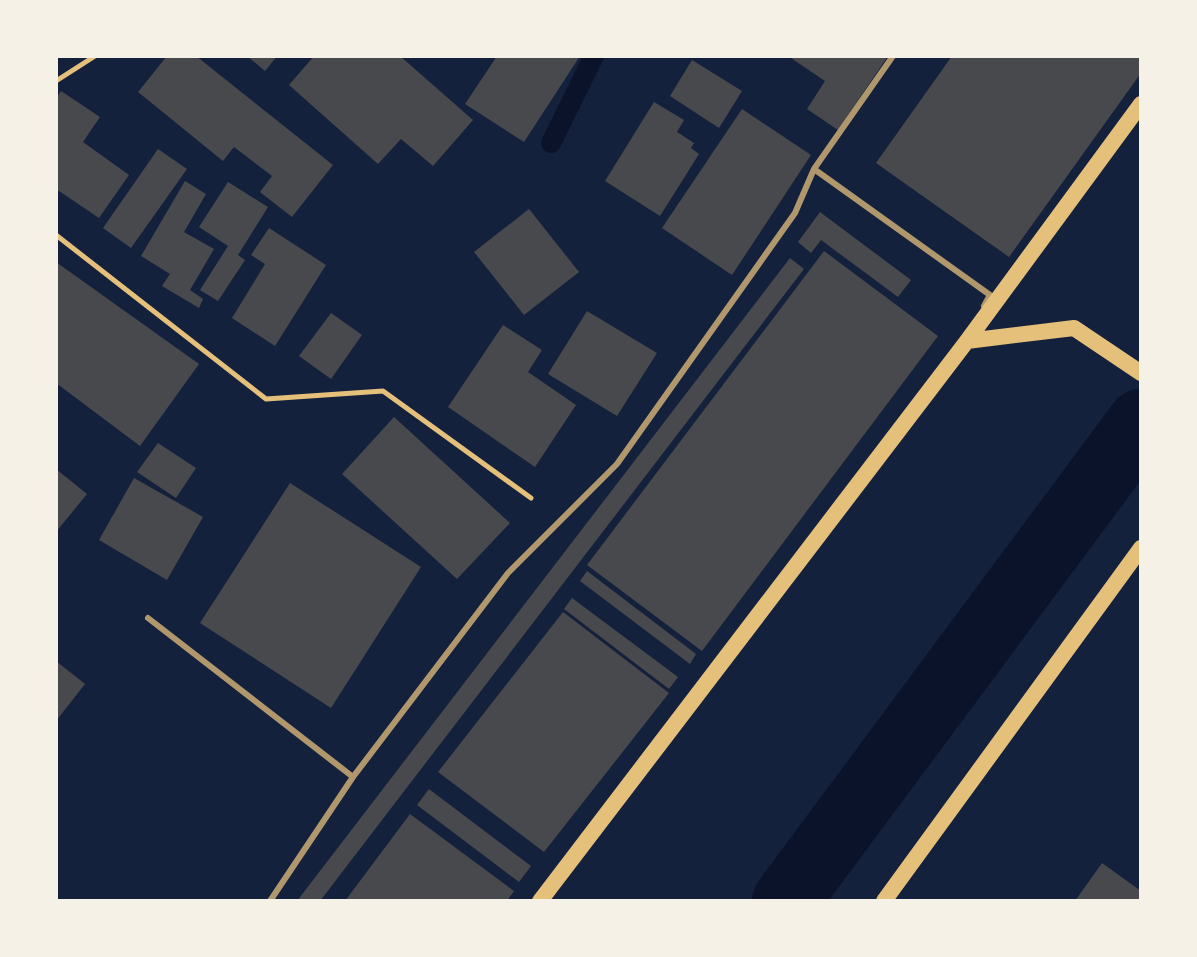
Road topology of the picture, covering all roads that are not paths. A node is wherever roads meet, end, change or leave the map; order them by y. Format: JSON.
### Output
{"nodes":[{"id":1,"x":893,"y":56,"type":"edge"},
{"id":2,"x":1141,"y":104,"type":"edge"},
{"id":3,"x":814,"y":169,"type":"junction"},
{"id":4,"x":967,"y":341,"type":"junction"},
{"id":5,"x":1141,"y":373,"type":"edge"},
{"id":6,"x":1141,"y":548,"type":"edge"},
{"id":7,"x":148,"y":618,"type":"dead end"},
{"id":8,"x":353,"y":777,"type":"junction"},
{"id":9,"x":270,"y":901,"type":"edge"},
{"id":10,"x":540,"y":901,"type":"edge"},
{"id":11,"x":884,"y":901,"type":"edge"}],
"edges":[{"from":1,"to":3,"type":"lane"},
{"from":2,"to":4,"type":"main road"},
{"from":3,"to":4,"type":"lane"},
{"from":3,"to":8,"type":"lane"},
{"from":4,"to":5,"type":"main road"},
{"from":4,"to":10,"type":"main road"},
{"from":6,"to":11,"type":"main road"},
{"from":7,"to":8,"type":"lane"},
{"from":8,"to":9,"type":"lane"}]}
